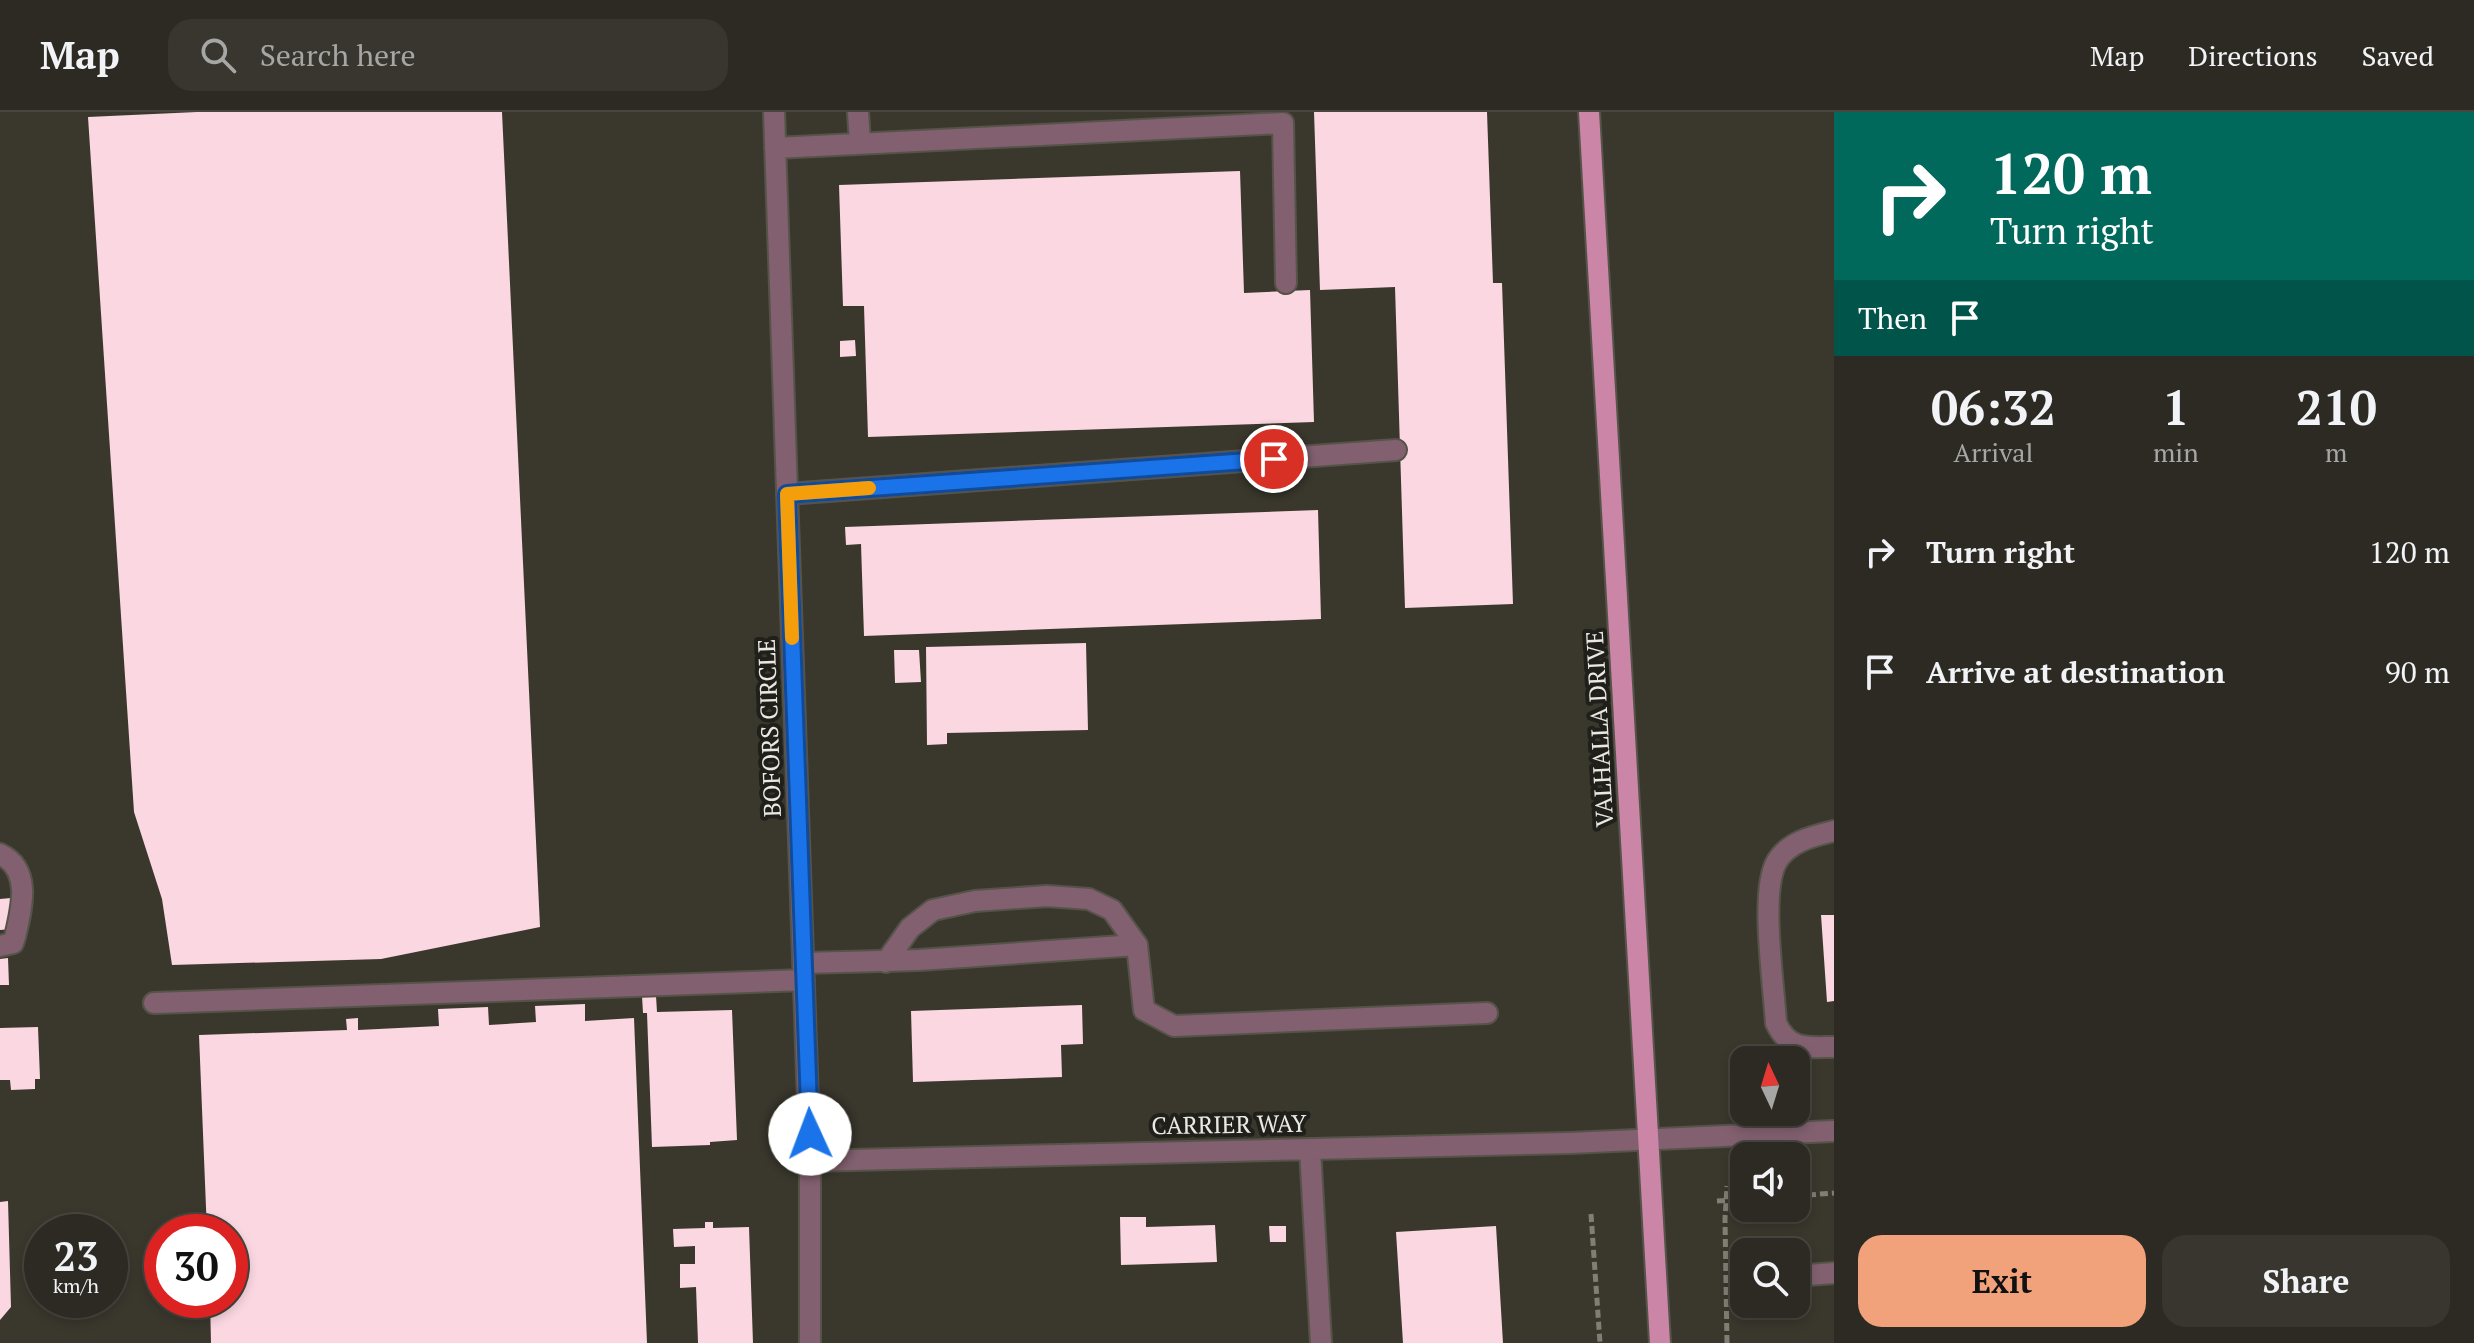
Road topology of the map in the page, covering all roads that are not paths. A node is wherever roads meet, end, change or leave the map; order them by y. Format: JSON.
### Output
{"nodes":[{"id":1,"x":774,"y":112,"type":"edge"},
{"id":2,"x":858,"y":112,"type":"edge"},
{"id":3,"x":1589,"y":112,"type":"edge"},
{"id":4,"x":1283,"y":118,"type":"edge"},
{"id":5,"x":860,"y":143,"type":"junction"},
{"id":6,"x":775,"y":148,"type":"junction"},
{"id":7,"x":1286,"y":283,"type":"dead end"},
{"id":8,"x":1396,"y":450,"type":"dead end"},
{"id":9,"x":787,"y":494,"type":"junction"},
{"id":10,"x":1834,"y":831,"type":"edge"},
{"id":11,"x":0,"y":854,"type":"edge"},
{"id":12,"x":1137,"y":945,"type":"junction"},
{"id":13,"x":0,"y":946,"type":"edge"},
{"id":14,"x":886,"y":962,"type":"junction"},
{"id":15,"x":804,"y":971,"type":"junction"},
{"id":16,"x":154,"y":1003,"type":"dead end"},
{"id":17,"x":1487,"y":1013,"type":"dead end"},
{"id":18,"x":1834,"y":1047,"type":"edge"},
{"id":19,"x":1834,"y":1131,"type":"edge"},
{"id":20,"x":1649,"y":1140,"type":"junction"},
{"id":21,"x":1310,"y":1149,"type":"junction"},
{"id":22,"x":810,"y":1161,"type":"junction"},
{"id":23,"x":1834,"y":1273,"type":"edge"},
{"id":24,"x":1810,"y":1275,"type":"edge"},
{"id":25,"x":810,"y":1343,"type":"edge"},
{"id":26,"x":1321,"y":1343,"type":"edge"},
{"id":27,"x":1660,"y":1343,"type":"edge"}],
"edges":[{"from":1,"to":6,"type":"street","name":"BOFORS CIRCLE"},
{"from":2,"to":5,"type":"street"},
{"from":3,"to":20,"type":"main road","name":"VALHALLA DRIVE"},
{"from":4,"to":5,"type":"street"},
{"from":4,"to":7,"type":"street"},
{"from":5,"to":6,"type":"street"},
{"from":6,"to":9,"type":"street","name":"BOFORS CIRCLE"},
{"from":8,"to":9,"type":"street"},
{"from":9,"to":15,"type":"street","name":"BOFORS CIRCLE"},
{"from":10,"to":18,"type":"street"},
{"from":11,"to":13,"type":"street"},
{"from":12,"to":14,"type":"street"},
{"from":12,"to":14,"type":"street"},
{"from":12,"to":17,"type":"street"},
{"from":14,"to":15,"type":"street"},
{"from":15,"to":16,"type":"street"},
{"from":15,"to":22,"type":"street","name":"BOFORS CIRCLE"},
{"from":19,"to":20,"type":"street","name":"CARRIER WAY"},
{"from":20,"to":21,"type":"street","name":"CARRIER WAY"},
{"from":20,"to":27,"type":"main road","name":"VALHALLA DRIVE"},
{"from":21,"to":22,"type":"street","name":"CARRIER WAY"},
{"from":21,"to":26,"type":"street"},
{"from":22,"to":25,"type":"street","name":"BOFORS CIRCLE"},
{"from":23,"to":24,"type":"street"}]}
